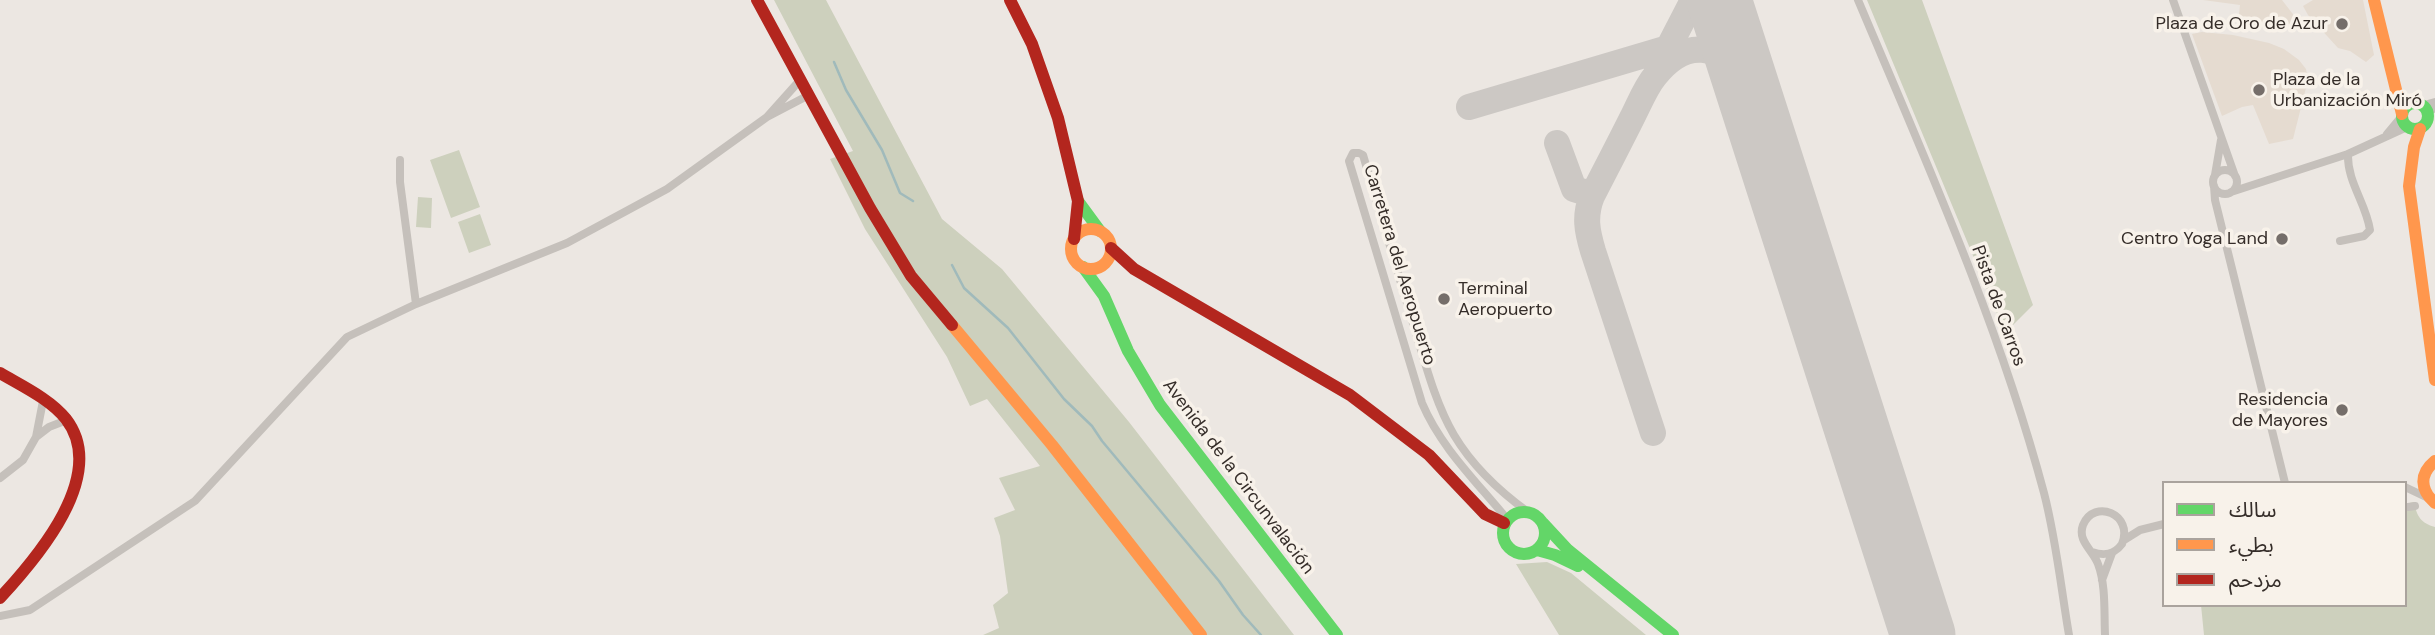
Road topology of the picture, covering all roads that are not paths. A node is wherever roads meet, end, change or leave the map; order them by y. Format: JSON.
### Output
{"nodes":[{"id":1,"x":757,"y":0,"type":"edge"},
{"id":2,"x":1010,"y":0,"type":"edge"},
{"id":3,"x":1858,"y":0,"type":"edge"},
{"id":4,"x":2173,"y":0,"type":"edge"},
{"id":5,"x":2374,"y":0,"type":"edge"},
{"id":6,"x":801,"y":79,"type":"junction"},
{"id":7,"x":2395,"y":82,"type":"junction"},
{"id":8,"x":809,"y":95,"type":"junction"},
{"id":9,"x":2427,"y":106,"type":"edge"},
{"id":10,"x":767,"y":117,"type":"junction"},
{"id":11,"x":2408,"y":123,"type":"junction"},
{"id":12,"x":2221,"y":140,"type":"junction"},
{"id":13,"x":2348,"y":153,"type":"junction"},
{"id":14,"x":400,"y":160,"type":"dead end"},
{"id":15,"x":2236,"y":178,"type":"junction"},
{"id":16,"x":2214,"y":182,"type":"junction"},
{"id":17,"x":2250,"y":187,"type":"junction"},
{"id":18,"x":2228,"y":193,"type":"junction"},
{"id":19,"x":1078,"y":201,"type":"junction"},
{"id":20,"x":2218,"y":208,"type":"junction"},
{"id":21,"x":1381,"y":216,"type":"junction"},
{"id":22,"x":1368,"y":221,"type":"junction"},
{"id":23,"x":1100,"y":231,"type":"junction"},
{"id":24,"x":1074,"y":239,"type":"junction"},
{"id":25,"x":2340,"y":241,"type":"dead end"},
{"id":26,"x":1111,"y":248,"type":"junction"},
{"id":27,"x":1104,"y":264,"type":"junction"},
{"id":28,"x":1083,"y":267,"type":"junction"},
{"id":29,"x":1134,"y":269,"type":"junction"},
{"id":30,"x":1404,"y":292,"type":"junction"},
{"id":31,"x":1391,"y":295,"type":"junction"},
{"id":32,"x":1104,"y":296,"type":"junction"},
{"id":33,"x":416,"y":304,"type":"junction"},
{"id":34,"x":1426,"y":363,"type":"junction"},
{"id":35,"x":1411,"y":368,"type":"junction"},
{"id":36,"x":0,"y":373,"type":"edge"},
{"id":37,"x":2435,"y":380,"type":"edge"},
{"id":38,"x":43,"y":401,"type":"junction"},
{"id":39,"x":67,"y":420,"type":"junction"},
{"id":40,"x":36,"y":437,"type":"junction"},
{"id":41,"x":2434,"y":460,"type":"edge"},
{"id":42,"x":2423,"y":474,"type":"junction"},
{"id":43,"x":0,"y":478,"type":"edge"},
{"id":44,"x":2285,"y":481,"type":"edge"},
{"id":45,"x":2407,"y":485,"type":"edge"},
{"id":46,"x":2407,"y":487,"type":"edge"},
{"id":47,"x":2432,"y":501,"type":"edge"},
{"id":48,"x":1480,"y":509,"type":"junction"},
{"id":49,"x":1528,"y":512,"type":"junction"},
{"id":50,"x":1506,"y":521,"type":"junction"},
{"id":51,"x":2122,"y":521,"type":"junction"},
{"id":52,"x":1543,"y":523,"type":"junction"},
{"id":53,"x":2162,"y":524,"type":"edge"},
{"id":54,"x":2149,"y":526,"type":"junction"},
{"id":55,"x":2124,"y":540,"type":"junction"},
{"id":56,"x":1504,"y":542,"type":"junction"},
{"id":57,"x":1537,"y":550,"type":"junction"},
{"id":58,"x":2092,"y":552,"type":"junction"},
{"id":59,"x":2112,"y":553,"type":"junction"},
{"id":60,"x":1603,"y":580,"type":"junction"},
{"id":61,"x":2102,"y":581,"type":"junction"},
{"id":62,"x":0,"y":598,"type":"edge"},
{"id":63,"x":0,"y":616,"type":"edge"},
{"id":64,"x":1201,"y":635,"type":"edge"},
{"id":65,"x":1337,"y":635,"type":"edge"},
{"id":66,"x":1673,"y":635,"type":"edge"},
{"id":67,"x":2069,"y":635,"type":"edge"},
{"id":68,"x":2105,"y":635,"type":"edge"}],
"edges":[{"from":1,"to":6,"type":"main road"},
{"from":2,"to":19,"type":"main road"},
{"from":3,"to":67,"type":"street","name":"Pista de Carros"},
{"from":4,"to":12,"type":"street"},
{"from":5,"to":7,"type":"main road"},
{"from":6,"to":8,"type":"main road"},
{"from":6,"to":10,"type":"street"},
{"from":7,"to":9,"type":"main road"},
{"from":7,"to":11,"type":"main road"},
{"from":8,"to":10,"type":"street"},
{"from":8,"to":64,"type":"main road"},
{"from":9,"to":11,"type":"main road"},
{"from":9,"to":11,"type":"main road"},
{"from":10,"to":33,"type":"street"},
{"from":11,"to":13,"type":"street"},
{"from":11,"to":37,"type":"main road"},
{"from":12,"to":15,"type":"street"},
{"from":12,"to":16,"type":"street"},
{"from":13,"to":17,"type":"street"},
{"from":13,"to":25,"type":"street"},
{"from":14,"to":33,"type":"street"},
{"from":15,"to":16,"type":"street"},
{"from":15,"to":17,"type":"street"},
{"from":15,"to":18,"type":"street"},
{"from":16,"to":18,"type":"street"},
{"from":16,"to":20,"type":"street"},
{"from":17,"to":18,"type":"street"},
{"from":18,"to":20,"type":"street"},
{"from":19,"to":23,"type":"main road"},
{"from":19,"to":24,"type":"main road"},
{"from":20,"to":44,"type":"street"},
{"from":21,"to":22,"type":"street"},
{"from":21,"to":22,"type":"street","name":"Carretera del Aeropuerto"},
{"from":21,"to":30,"type":"street","name":"Carretera del Aeropuerto"},
{"from":22,"to":31,"type":"street","name":"Carretera del Aeropuerto"},
{"from":23,"to":24,"type":"main road"},
{"from":23,"to":26,"type":"main road"},
{"from":24,"to":28,"type":"main road"},
{"from":26,"to":27,"type":"main road"},
{"from":26,"to":29,"type":"main road"},
{"from":27,"to":28,"type":"main road"},
{"from":27,"to":29,"type":"main road"},
{"from":27,"to":32,"type":"main road"},
{"from":28,"to":32,"type":"main road"},
{"from":29,"to":48,"type":"main road"},
{"from":30,"to":31,"type":"street"},
{"from":30,"to":34,"type":"street","name":"Carretera del Aeropuerto"},
{"from":31,"to":35,"type":"street","name":"Carretera del Aeropuerto"},
{"from":32,"to":65,"type":"main road","name":"Avenida de la Circunvalación"},
{"from":33,"to":63,"type":"street"},
{"from":34,"to":35,"type":"street"},
{"from":34,"to":49,"type":"street","name":"Carretera del Aeropuerto"},
{"from":35,"to":50,"type":"street","name":"Carretera del Aeropuerto"},
{"from":36,"to":38,"type":"main road"},
{"from":38,"to":39,"type":"main road"},
{"from":38,"to":40,"type":"street"},
{"from":39,"to":40,"type":"street"},
{"from":39,"to":62,"type":"main road"},
{"from":40,"to":43,"type":"street"},
{"from":41,"to":42,"type":"main road"},
{"from":42,"to":45,"type":"street"},
{"from":42,"to":47,"type":"main road"},
{"from":46,"to":47,"type":"street"},
{"from":48,"to":50,"type":"main road"},
{"from":48,"to":56,"type":"main road"},
{"from":49,"to":50,"type":"main road"},
{"from":49,"to":52,"type":"main road"},
{"from":50,"to":56,"type":"main road"},
{"from":51,"to":54,"type":"street"},
{"from":51,"to":55,"type":"street"},
{"from":51,"to":58,"type":"street"},
{"from":52,"to":57,"type":"main road"},
{"from":52,"to":60,"type":"main road"},
{"from":53,"to":54,"type":"street"},
{"from":54,"to":55,"type":"street"},
{"from":55,"to":59,"type":"street"},
{"from":56,"to":57,"type":"main road"},
{"from":57,"to":60,"type":"main road"},
{"from":58,"to":59,"type":"street"},
{"from":58,"to":61,"type":"street"},
{"from":59,"to":61,"type":"street"},
{"from":60,"to":66,"type":"main road"},
{"from":61,"to":68,"type":"street"}]}
